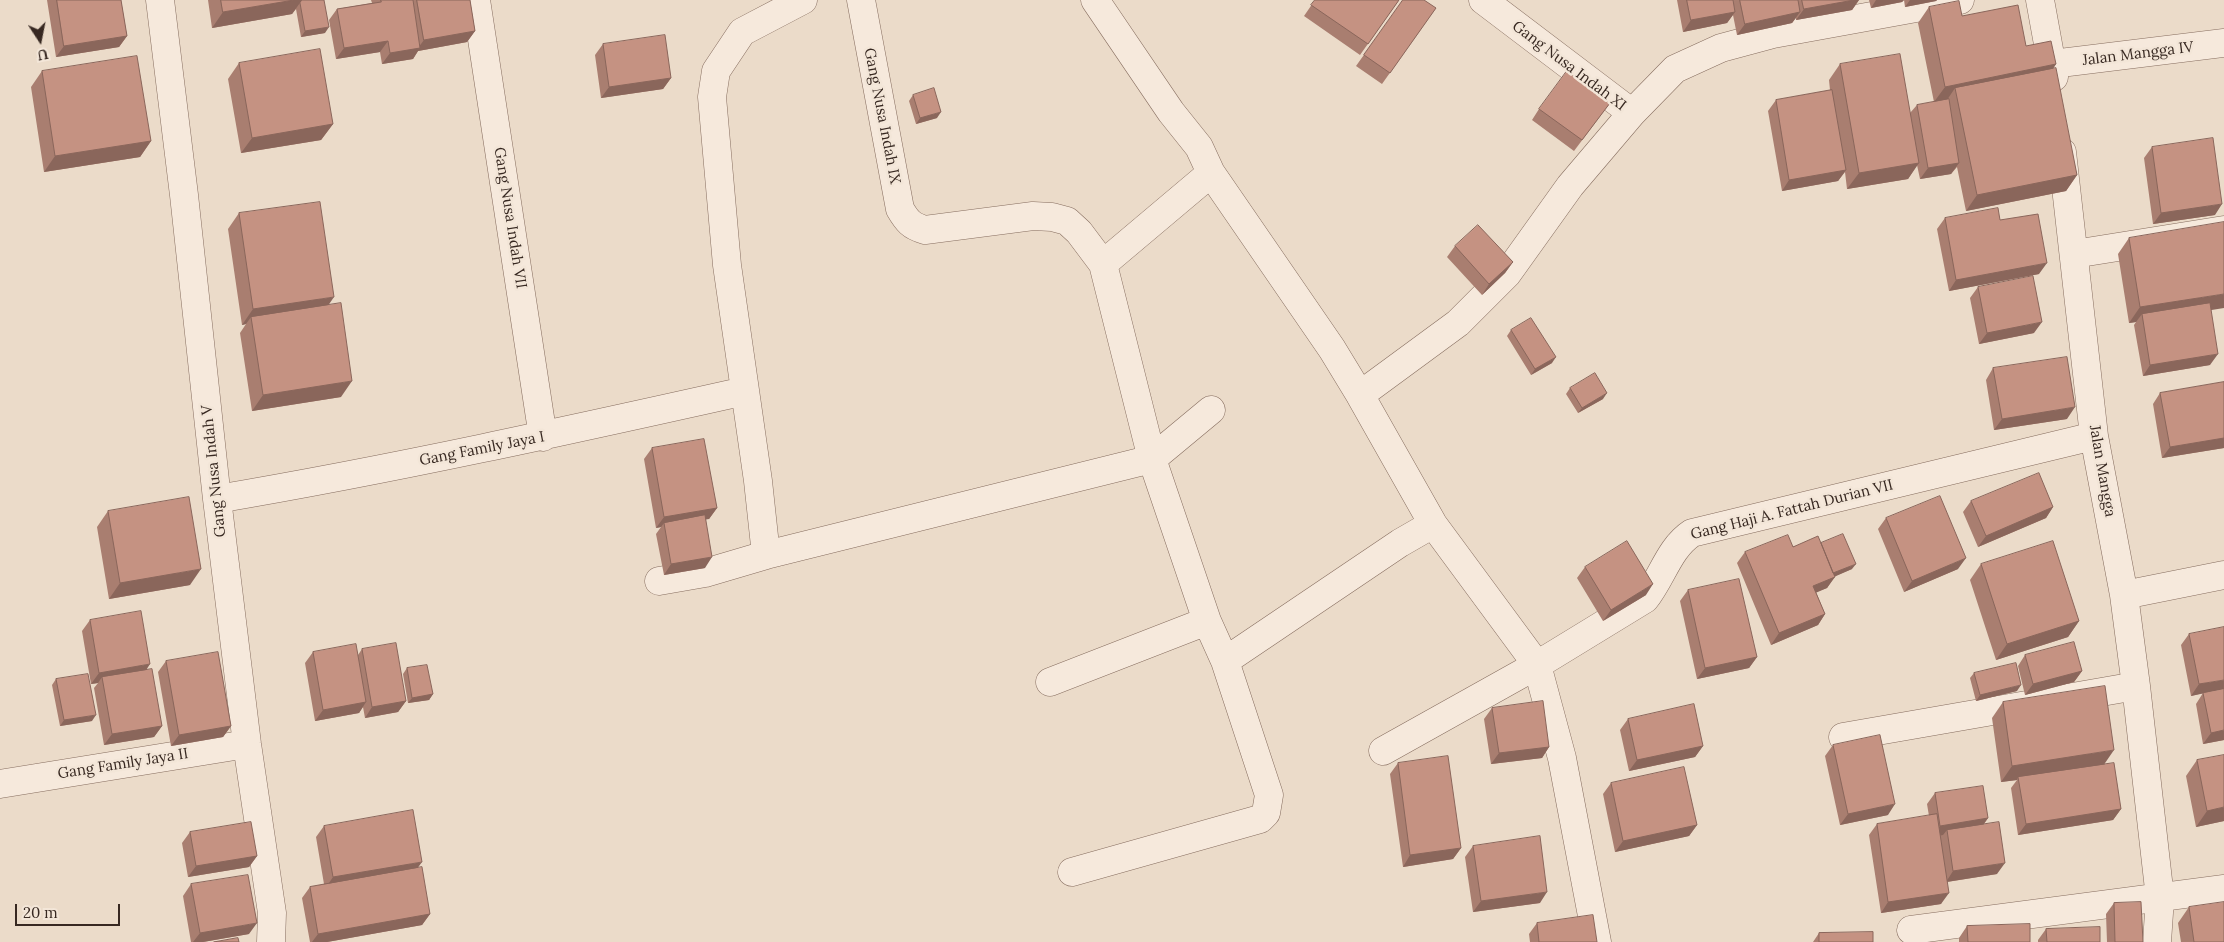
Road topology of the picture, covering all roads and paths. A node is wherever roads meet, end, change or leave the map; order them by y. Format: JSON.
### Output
{"nodes":[{"id":1,"x":160,"y":0,"type":"edge"},
{"id":2,"x":476,"y":0,"type":"edge"},
{"id":3,"x":804,"y":0,"type":"edge"},
{"id":4,"x":861,"y":0,"type":"edge"},
{"id":5,"x":1095,"y":0,"type":"edge"},
{"id":6,"x":1483,"y":0,"type":"edge"},
{"id":7,"x":1960,"y":0,"type":"edge"},
{"id":8,"x":2040,"y":0,"type":"edge"},
{"id":9,"x":2224,"y":44,"type":"edge"},
{"id":10,"x":2052,"y":64,"type":"junction"},
{"id":11,"x":2057,"y":102,"type":"edge"},
{"id":12,"x":1632,"y":113,"type":"junction"},
{"id":13,"x":2060,"y":130,"type":"edge"},
{"id":14,"x":1211,"y":173,"type":"junction"},
{"id":15,"x":2224,"y":230,"type":"edge"},
{"id":16,"x":2074,"y":254,"type":"junction"},
{"id":17,"x":1103,"y":264,"type":"junction"},
{"id":18,"x":745,"y":391,"type":"junction"},
{"id":19,"x":1360,"y":395,"type":"junction"},
{"id":20,"x":1211,"y":410,"type":"dead end"},
{"id":21,"x":2094,"y":436,"type":"junction"},
{"id":22,"x":543,"y":437,"type":"junction"},
{"id":23,"x":1152,"y":459,"type":"junction"},
{"id":24,"x":217,"y":499,"type":"junction"},
{"id":25,"x":1433,"y":524,"type":"junction"},
{"id":26,"x":766,"y":555,"type":"junction"},
{"id":27,"x":2224,"y":575,"type":"edge"},
{"id":28,"x":659,"y":581,"type":"dead end"},
{"id":29,"x":2124,"y":595,"type":"junction"},
{"id":30,"x":1207,"y":621,"type":"junction"},
{"id":31,"x":1225,"y":661,"type":"junction"},
{"id":32,"x":1537,"y":665,"type":"junction"},
{"id":33,"x":1050,"y":682,"type":"dead end"},
{"id":34,"x":2136,"y":686,"type":"junction"},
{"id":35,"x":1843,"y":737,"type":"dead end"},
{"id":36,"x":247,"y":744,"type":"junction"},
{"id":37,"x":1383,"y":751,"type":"dead end"},
{"id":38,"x":0,"y":784,"type":"edge"},
{"id":39,"x":1072,"y":872,"type":"dead end"},
{"id":40,"x":2224,"y":889,"type":"edge"},
{"id":41,"x":2160,"y":898,"type":"junction"},
{"id":42,"x":1911,"y":930,"type":"dead end"},
{"id":43,"x":271,"y":942,"type":"edge"},
{"id":44,"x":1597,"y":942,"type":"edge"},
{"id":45,"x":2158,"y":942,"type":"edge"}],
"edges":[{"from":1,"to":24,"type":"street","name":"Gang Nusa Indah V"},
{"from":2,"to":22,"type":"street","name":"Gang Nusa Indah VII"},
{"from":3,"to":18,"type":"street"},
{"from":4,"to":17,"type":"street","name":"Gang Nusa Indah IX"},
{"from":5,"to":14,"type":"street"},
{"from":6,"to":12,"type":"street","name":"Gang Nusa Indah XI"},
{"from":7,"to":12,"type":"street"},
{"from":8,"to":10,"type":"street"},
{"from":9,"to":10,"type":"street","name":"Jalan Mangga IV"},
{"from":10,"to":11,"type":"street"},
{"from":12,"to":19,"type":"street"},
{"from":13,"to":16,"type":"street","name":"Jalan Mangga"},
{"from":14,"to":17,"type":"street"},
{"from":14,"to":19,"type":"street"},
{"from":15,"to":16,"type":"street"},
{"from":16,"to":21,"type":"street","name":"Jalan Mangga"},
{"from":17,"to":23,"type":"street"},
{"from":18,"to":22,"type":"street","name":"Gang Family Jaya I"},
{"from":18,"to":26,"type":"street"},
{"from":19,"to":25,"type":"street"},
{"from":20,"to":23,"type":"street"},
{"from":21,"to":29,"type":"street","name":"Jalan Mangga"},
{"from":21,"to":32,"type":"street","name":"Gang Haji A. Fattah Durian VII"},
{"from":22,"to":24,"type":"street","name":"Gang Family Jaya I"},
{"from":23,"to":26,"type":"street"},
{"from":23,"to":30,"type":"street"},
{"from":24,"to":36,"type":"street","name":"Gang Nusa Indah V"},
{"from":25,"to":31,"type":"street"},
{"from":25,"to":32,"type":"street"},
{"from":26,"to":28,"type":"street"},
{"from":27,"to":29,"type":"street"},
{"from":29,"to":34,"type":"street","name":"Jalan Mangga"},
{"from":30,"to":31,"type":"street"},
{"from":30,"to":33,"type":"street"},
{"from":31,"to":39,"type":"street"},
{"from":32,"to":37,"type":"street","name":"Gang Haji A. Fattah Durian VII"},
{"from":32,"to":44,"type":"street"},
{"from":34,"to":35,"type":"street"},
{"from":34,"to":41,"type":"street","name":"Jalan Mangga"},
{"from":36,"to":38,"type":"street","name":"Gang Family Jaya II"},
{"from":36,"to":43,"type":"street","name":"Gang Nusa Indah V"},
{"from":40,"to":41,"type":"street"},
{"from":41,"to":42,"type":"street"},
{"from":41,"to":45,"type":"street","name":"Jalan Mangga"}]}
